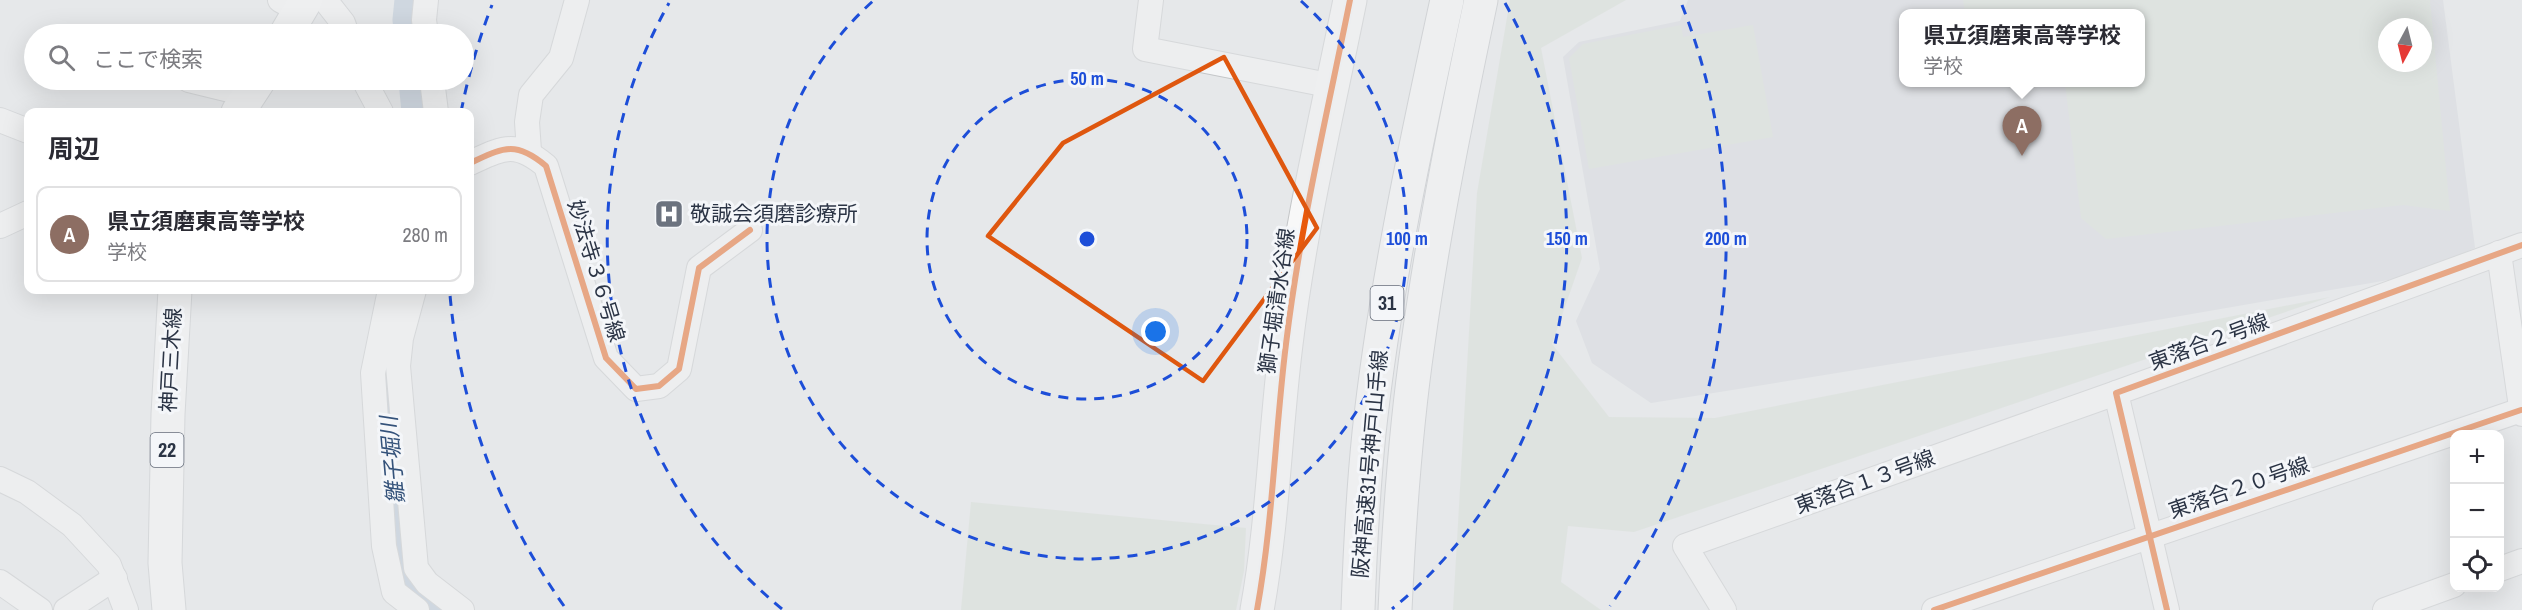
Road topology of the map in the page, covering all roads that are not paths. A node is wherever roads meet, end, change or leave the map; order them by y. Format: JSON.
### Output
{"nodes":[{"id":1,"x":426,"y":0,"type":"edge"},
{"id":2,"x":577,"y":0,"type":"edge"},
{"id":3,"x":1151,"y":0,"type":"edge"},
{"id":4,"x":1350,"y":0,"type":"edge"},
{"id":5,"x":1446,"y":0,"type":"edge"},
{"id":6,"x":1481,"y":0,"type":"edge"},
{"id":7,"x":300,"y":9,"type":"edge"},
{"id":8,"x":344,"y":24,"type":"edge"},
{"id":9,"x":425,"y":24,"type":"edge"},
{"id":10,"x":1333,"y":86,"type":"junction"},
{"id":11,"x":230,"y":90,"type":"edge"},
{"id":12,"x":369,"y":90,"type":"edge"},
{"id":13,"x":433,"y":90,"type":"edge"},
{"id":14,"x":248,"y":97,"type":"edge"},
{"id":15,"x":379,"y":108,"type":"edge"},
{"id":16,"x":436,"y":108,"type":"edge"},
{"id":17,"x":0,"y":120,"type":"edge"},
{"id":18,"x":24,"y":129,"type":"edge"},
{"id":19,"x":529,"y":151,"type":"junction"},
{"id":20,"x":474,"y":161,"type":"edge"},
{"id":21,"x":24,"y":215,"type":"edge"},
{"id":22,"x":0,"y":226,"type":"edge"},
{"id":23,"x":750,"y":230,"type":"dead end"},
{"id":24,"x":2522,"y":244,"type":"edge"},
{"id":25,"x":2499,"y":253,"type":"junction"},
{"id":26,"x":175,"y":294,"type":"edge"},
{"id":27,"x":389,"y":294,"type":"edge"},
{"id":28,"x":413,"y":294,"type":"edge"},
{"id":29,"x":2116,"y":393,"type":"junction"},
{"id":30,"x":2522,"y":412,"type":"edge"},
{"id":31,"x":0,"y":479,"type":"edge"},
{"id":32,"x":2150,"y":535,"type":"junction"},
{"id":33,"x":2522,"y":561,"type":"edge"},
{"id":34,"x":2504,"y":567,"type":"edge"},
{"id":35,"x":114,"y":578,"type":"junction"},
{"id":36,"x":0,"y":582,"type":"edge"},
{"id":37,"x":2450,"y":586,"type":"edge"},
{"id":38,"x":39,"y":610,"type":"edge"},
{"id":39,"x":66,"y":610,"type":"edge"},
{"id":40,"x":126,"y":610,"type":"edge"},
{"id":41,"x":170,"y":610,"type":"edge"},
{"id":42,"x":417,"y":610,"type":"edge"},
{"id":43,"x":462,"y":610,"type":"edge"},
{"id":44,"x":1257,"y":610,"type":"edge"},
{"id":45,"x":1358,"y":610,"type":"edge"},
{"id":46,"x":1395,"y":610,"type":"edge"},
{"id":47,"x":1724,"y":610,"type":"edge"},
{"id":48,"x":1935,"y":610,"type":"edge"},
{"id":49,"x":2168,"y":610,"type":"edge"},
{"id":50,"x":2385,"y":610,"type":"edge"}],
"edges":[{"from":1,"to":9,"type":"street"},
{"from":2,"to":19,"type":"street"},
{"from":3,"to":10,"type":"street"},
{"from":4,"to":10,"type":"main road","name":"獅子堀清水谷線"},
{"from":5,"to":45,"type":"main road","name":"阪神高速31号神戸山手線","number":"31"},
{"from":6,"to":46,"type":"main road","name":"阪神高速31号神戸山手線","number":"31"},
{"from":7,"to":8,"type":"street"},
{"from":10,"to":44,"type":"main road","name":"獅子堀清水谷線"},
{"from":11,"to":14,"type":"street"},
{"from":12,"to":15,"type":"street"},
{"from":13,"to":16,"type":"street"},
{"from":17,"to":18,"type":"street"},
{"from":19,"to":20,"type":"street"},
{"from":19,"to":23,"type":"street","name":"妙法寺３６号線"},
{"from":21,"to":22,"type":"street"},
{"from":24,"to":25,"type":"street","name":"東落合２号線"},
{"from":25,"to":29,"type":"street","name":"東落合２号線"},
{"from":25,"to":30,"type":"street"},
{"from":26,"to":41,"type":"main road","name":"神戸三木線","number":"22"},
{"from":27,"to":42,"type":"street"},
{"from":28,"to":43,"type":"street"},
{"from":29,"to":32,"type":"street"},
{"from":29,"to":47,"type":"street","name":"東落合１３号線"},
{"from":30,"to":32,"type":"street","name":"東落合２０号線"},
{"from":31,"to":35,"type":"street"},
{"from":32,"to":48,"type":"street","name":"東落合２０号線"},
{"from":32,"to":49,"type":"street"},
{"from":33,"to":34,"type":"street"},
{"from":35,"to":39,"type":"street"},
{"from":35,"to":40,"type":"street"},
{"from":36,"to":38,"type":"street"},
{"from":37,"to":50,"type":"street"}]}
